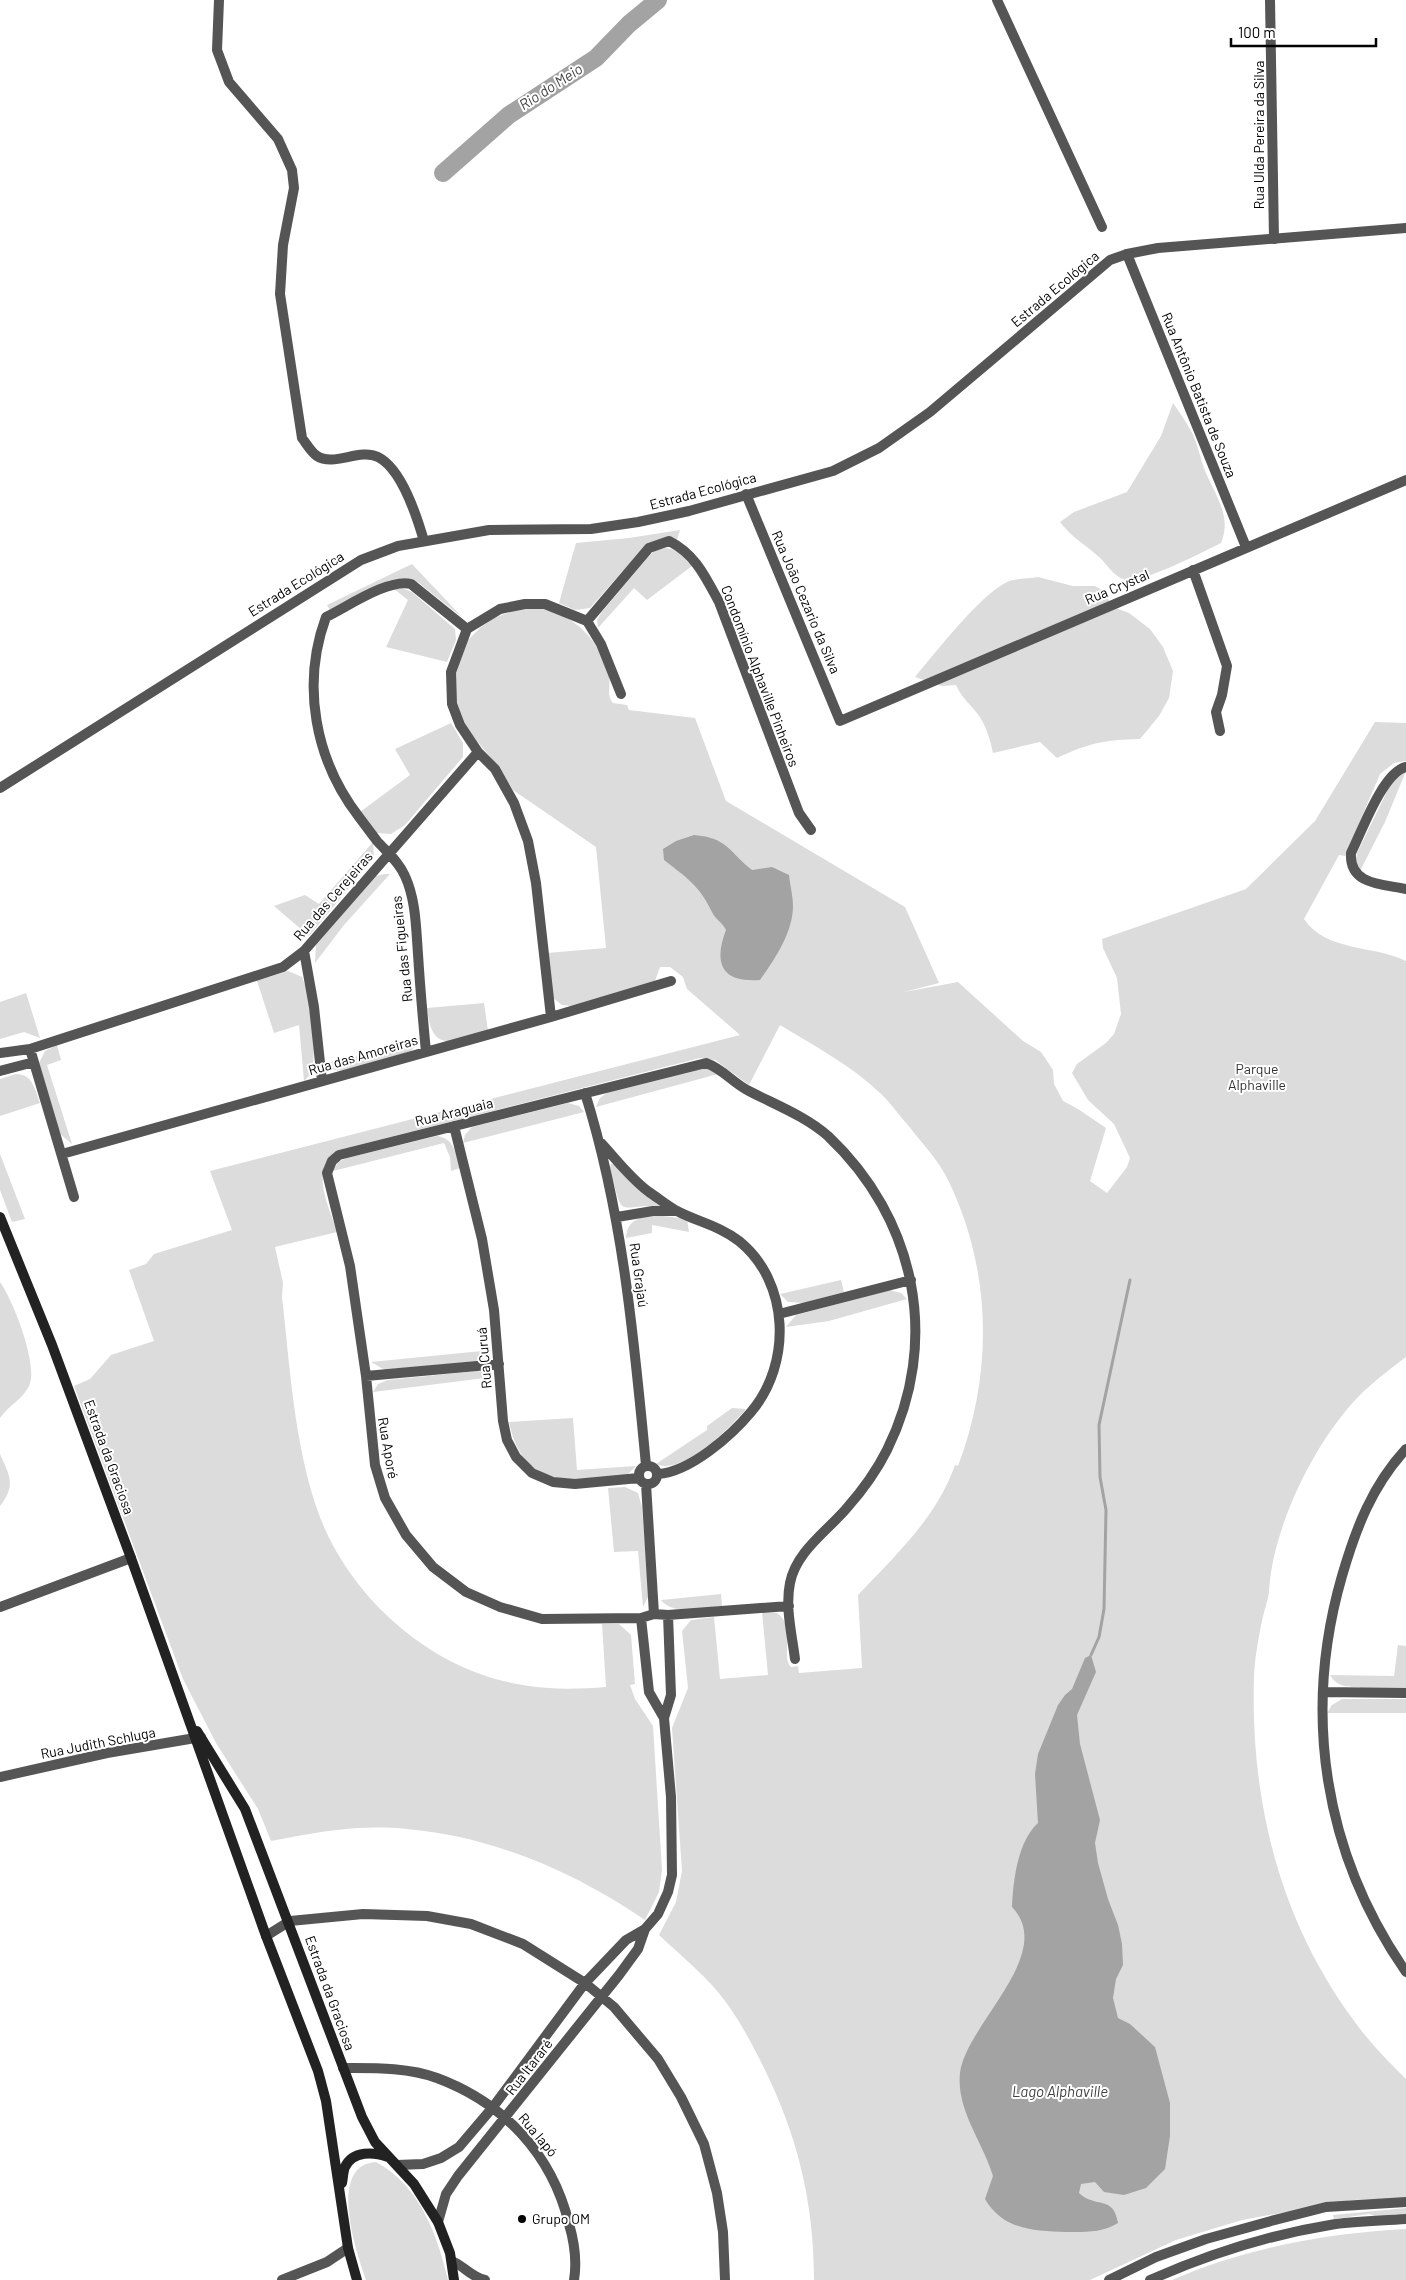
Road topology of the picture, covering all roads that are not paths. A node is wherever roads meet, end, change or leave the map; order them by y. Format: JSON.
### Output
{"nodes":[{"id":1,"x":218,"y":0,"type":"edge"},
{"id":2,"x":997,"y":0,"type":"edge"},
{"id":3,"x":1270,"y":0,"type":"edge"},
{"id":4,"x":1102,"y":227,"type":"dead end"},
{"id":5,"x":1406,"y":228,"type":"edge"},
{"id":6,"x":1274,"y":239,"type":"junction"},
{"id":7,"x":1127,"y":254,"type":"junction"},
{"id":8,"x":1406,"y":480,"type":"edge"},
{"id":9,"x":746,"y":494,"type":"junction"},
{"id":10,"x":424,"y":541,"type":"junction"},
{"id":11,"x":1246,"y":547,"type":"junction"},
{"id":12,"x":1193,"y":570,"type":"junction"},
{"id":13,"x":587,"y":621,"type":"junction"},
{"id":14,"x":467,"y":629,"type":"junction"},
{"id":15,"x":621,"y":694,"type":"dead end"},
{"id":16,"x":840,"y":721,"type":"joint"},
{"id":17,"x":1220,"y":731,"type":"dead end"},
{"id":18,"x":478,"y":752,"type":"junction"},
{"id":19,"x":1406,"y":767,"type":"edge"},
{"id":20,"x":0,"y":788,"type":"edge"},
{"id":21,"x":811,"y":830,"type":"dead end"},
{"id":22,"x":389,"y":852,"type":"junction"},
{"id":23,"x":1406,"y":889,"type":"edge"},
{"id":24,"x":304,"y":952,"type":"junction"},
{"id":25,"x":671,"y":982,"type":"dead end"},
{"id":26,"x":550,"y":1017,"type":"junction"},
{"id":27,"x":30,"y":1049,"type":"junction"},
{"id":28,"x":426,"y":1052,"type":"junction"},
{"id":29,"x":0,"y":1053,"type":"edge"},
{"id":30,"x":34,"y":1062,"type":"junction"},
{"id":31,"x":0,"y":1071,"type":"edge"},
{"id":32,"x":322,"y":1081,"type":"junction"},
{"id":33,"x":585,"y":1093,"type":"junction"},
{"id":34,"x":454,"y":1126,"type":"junction"},
{"id":35,"x":601,"y":1143,"type":"junction"},
{"id":36,"x":62,"y":1154,"type":"junction"},
{"id":37,"x":332,"y":1161,"type":"joint"},
{"id":38,"x":74,"y":1198,"type":"dead end"},
{"id":39,"x":677,"y":1211,"type":"junction"},
{"id":40,"x":0,"y":1217,"type":"edge"},
{"id":41,"x":617,"y":1218,"type":"junction"},
{"id":42,"x":3,"y":1228,"type":"edge"},
{"id":43,"x":911,"y":1280,"type":"junction"},
{"id":44,"x":779,"y":1314,"type":"junction"},
{"id":45,"x":500,"y":1364,"type":"junction"},
{"id":46,"x":366,"y":1376,"type":"junction"},
{"id":47,"x":1406,"y":1449,"type":"edge"},
{"id":48,"x":646,"y":1465,"type":"junction"},
{"id":49,"x":658,"y":1474,"type":"junction"},
{"id":50,"x":643,"y":1481,"type":"junction"},
{"id":51,"x":131,"y":1558,"type":"junction"},
{"id":52,"x":789,"y":1606,"type":"junction"},
{"id":53,"x":0,"y":1608,"type":"edge"},
{"id":54,"x":654,"y":1614,"type":"junction"},
{"id":55,"x":668,"y":1615,"type":"junction"},
{"id":56,"x":642,"y":1618,"type":"junction"},
{"id":57,"x":795,"y":1659,"type":"dead end"},
{"id":58,"x":1324,"y":1692,"type":"junction"},
{"id":59,"x":1406,"y":1693,"type":"edge"},
{"id":60,"x":664,"y":1718,"type":"junction"},
{"id":61,"x":198,"y":1738,"type":"junction"},
{"id":62,"x":0,"y":1777,"type":"edge"},
{"id":63,"x":290,"y":1921,"type":"junction"},
{"id":64,"x":645,"y":1929,"type":"junction"},
{"id":65,"x":266,"y":1936,"type":"junction"},
{"id":66,"x":1406,"y":1972,"type":"edge"},
{"id":67,"x":585,"y":1983,"type":"junction"},
{"id":68,"x":601,"y":1996,"type":"junction"},
{"id":69,"x":343,"y":2068,"type":"junction"},
{"id":70,"x":492,"y":2107,"type":"junction"},
{"id":71,"x":506,"y":2118,"type":"junction"},
{"id":72,"x":394,"y":2162,"type":"junction"},
{"id":73,"x":341,"y":2196,"type":"junction"},
{"id":74,"x":1406,"y":2202,"type":"edge"},
{"id":75,"x":1406,"y":2219,"type":"edge"},
{"id":76,"x":438,"y":2222,"type":"junction"},
{"id":77,"x":348,"y":2248,"type":"junction"},
{"id":78,"x":452,"y":2261,"type":"junction"},
{"id":79,"x":282,"y":2280,"type":"edge"},
{"id":80,"x":357,"y":2280,"type":"edge"},
{"id":81,"x":454,"y":2280,"type":"edge"},
{"id":82,"x":485,"y":2280,"type":"edge"},
{"id":83,"x":574,"y":2280,"type":"edge"},
{"id":84,"x":724,"y":2280,"type":"edge"},
{"id":85,"x":1108,"y":2280,"type":"edge"},
{"id":86,"x":1150,"y":2280,"type":"edge"}],
"edges":[{"from":1,"to":10,"type":"street"},
{"from":2,"to":4,"type":"street"},
{"from":3,"to":6,"type":"street","name":"Rua Ulda Pereira da Silva"},
{"from":5,"to":6,"type":"street","name":"Estrada Ecológica"},
{"from":6,"to":7,"type":"street","name":"Estrada Ecológica"},
{"from":7,"to":9,"type":"street","name":"Estrada Ecológica"},
{"from":7,"to":11,"type":"street","name":"Rua Antônio Batista de Souza"},
{"from":8,"to":11,"type":"street","name":"Rua Crystal"},
{"from":9,"to":10,"type":"street","name":"Estrada Ecológica"},
{"from":9,"to":16,"type":"street","name":"Rua João Cezario da Silva"},
{"from":10,"to":20,"type":"street","name":"Estrada Ecológica"},
{"from":11,"to":12,"type":"street","name":"Rua Crystal"},
{"from":12,"to":16,"type":"street","name":"Rua Crystal"},
{"from":12,"to":17,"type":"street"},
{"from":13,"to":14,"type":"street"},
{"from":13,"to":15,"type":"street"},
{"from":13,"to":21,"type":"street","name":"Condomínio Alphaville Pinheiros"},
{"from":14,"to":18,"type":"street"},
{"from":14,"to":22,"type":"street","name":"Rua das Figueiras"},
{"from":18,"to":22,"type":"street","name":"Rua das Cerejeiras"},
{"from":18,"to":26,"type":"street"},
{"from":19,"to":23,"type":"street"},
{"from":22,"to":24,"type":"street","name":"Rua das Cerejeiras"},
{"from":22,"to":28,"type":"street","name":"Rua das Figueiras"},
{"from":24,"to":27,"type":"street","name":"Rua das Cerejeiras"},
{"from":24,"to":32,"type":"street"},
{"from":25,"to":26,"type":"street","name":"Rua das Amoreiras"},
{"from":26,"to":28,"type":"street","name":"Rua das Amoreiras"},
{"from":27,"to":29,"type":"street"},
{"from":27,"to":30,"type":"street"},
{"from":28,"to":32,"type":"street","name":"Rua das Amoreiras"},
{"from":30,"to":31,"type":"street"},
{"from":30,"to":36,"type":"street"},
{"from":32,"to":36,"type":"street","name":"Rua das Amoreiras"},
{"from":33,"to":34,"type":"street","name":"Rua Araguaia"},
{"from":33,"to":35,"type":"street","name":"Rua Grajaú"},
{"from":33,"to":43,"type":"street","name":"Rua Araguaia"},
{"from":34,"to":37,"type":"street","name":"Rua Araguaia"},
{"from":34,"to":45,"type":"street","name":"Rua Curuá"},
{"from":35,"to":39,"type":"street"},
{"from":35,"to":41,"type":"street","name":"Rua Grajaú"},
{"from":36,"to":38,"type":"street"},
{"from":37,"to":46,"type":"street","name":"Rua Aporé"},
{"from":39,"to":41,"type":"street"},
{"from":39,"to":44,"type":"street"},
{"from":40,"to":42,"type":"main road","name":"Estrada da Graciosa"},
{"from":41,"to":48,"type":"street","name":"Rua Grajaú"},
{"from":42,"to":51,"type":"main road","name":"Estrada da Graciosa"},
{"from":43,"to":44,"type":"street"},
{"from":43,"to":52,"type":"street","name":"Rua Araguaia"},
{"from":44,"to":49,"type":"street"},
{"from":45,"to":46,"type":"street"},
{"from":45,"to":50,"type":"street","name":"Rua Curuá"},
{"from":46,"to":56,"type":"street","name":"Rua Aporé"},
{"from":47,"to":58,"type":"street"},
{"from":48,"to":49,"type":"street"},
{"from":48,"to":50,"type":"street"},
{"from":49,"to":50,"type":"street"},
{"from":50,"to":54,"type":"street"},
{"from":51,"to":53,"type":"street"},
{"from":51,"to":61,"type":"main road","name":"Estrada da Graciosa"},
{"from":52,"to":55,"type":"street"},
{"from":52,"to":57,"type":"street","name":"Rua Araguaia"},
{"from":54,"to":55,"type":"street"},
{"from":54,"to":56,"type":"street","name":"Rua Aporé"},
{"from":55,"to":60,"type":"street"},
{"from":56,"to":60,"type":"street"},
{"from":58,"to":59,"type":"street"},
{"from":58,"to":66,"type":"street"},
{"from":60,"to":64,"type":"street","name":"Rua Itararé"},
{"from":61,"to":62,"type":"street","name":"Rua Judith Schluga"},
{"from":61,"to":63,"type":"main road","name":"Estrada da Graciosa"},
{"from":61,"to":65,"type":"main road","name":"Estrada da Graciosa"},
{"from":63,"to":65,"type":"street"},
{"from":63,"to":67,"type":"street"},
{"from":63,"to":69,"type":"main road","name":"Estrada da Graciosa"},
{"from":64,"to":67,"type":"street","name":"Rua Itararé"},
{"from":64,"to":68,"type":"street","name":"Rua Itararé"},
{"from":65,"to":73,"type":"main road","name":"Estrada da Graciosa"},
{"from":67,"to":68,"type":"street"},
{"from":67,"to":70,"type":"street","name":"Rua Itararé"},
{"from":68,"to":71,"type":"street","name":"Rua Itararé"},
{"from":68,"to":84,"type":"street"},
{"from":69,"to":70,"type":"street","name":"Rua Iapó"},
{"from":69,"to":72,"type":"main road","name":"Estrada da Graciosa"},
{"from":70,"to":71,"type":"street","name":"Rua Iapó"},
{"from":70,"to":72,"type":"street","name":"Rua Itararé"},
{"from":71,"to":76,"type":"street","name":"Rua Itararé"},
{"from":71,"to":83,"type":"street","name":"Rua Iapó"},
{"from":72,"to":73,"type":"main road"},
{"from":72,"to":76,"type":"main road","name":"Estrada da Graciosa"},
{"from":73,"to":77,"type":"main road","name":"Estrada da Graciosa"},
{"from":74,"to":85,"type":"street"},
{"from":75,"to":86,"type":"street"},
{"from":76,"to":78,"type":"main road","name":"Estrada da Graciosa"},
{"from":77,"to":79,"type":"street"},
{"from":77,"to":80,"type":"main road","name":"Estrada da Graciosa"},
{"from":78,"to":81,"type":"main road","name":"Estrada da Graciosa"},
{"from":78,"to":82,"type":"street"}]}
